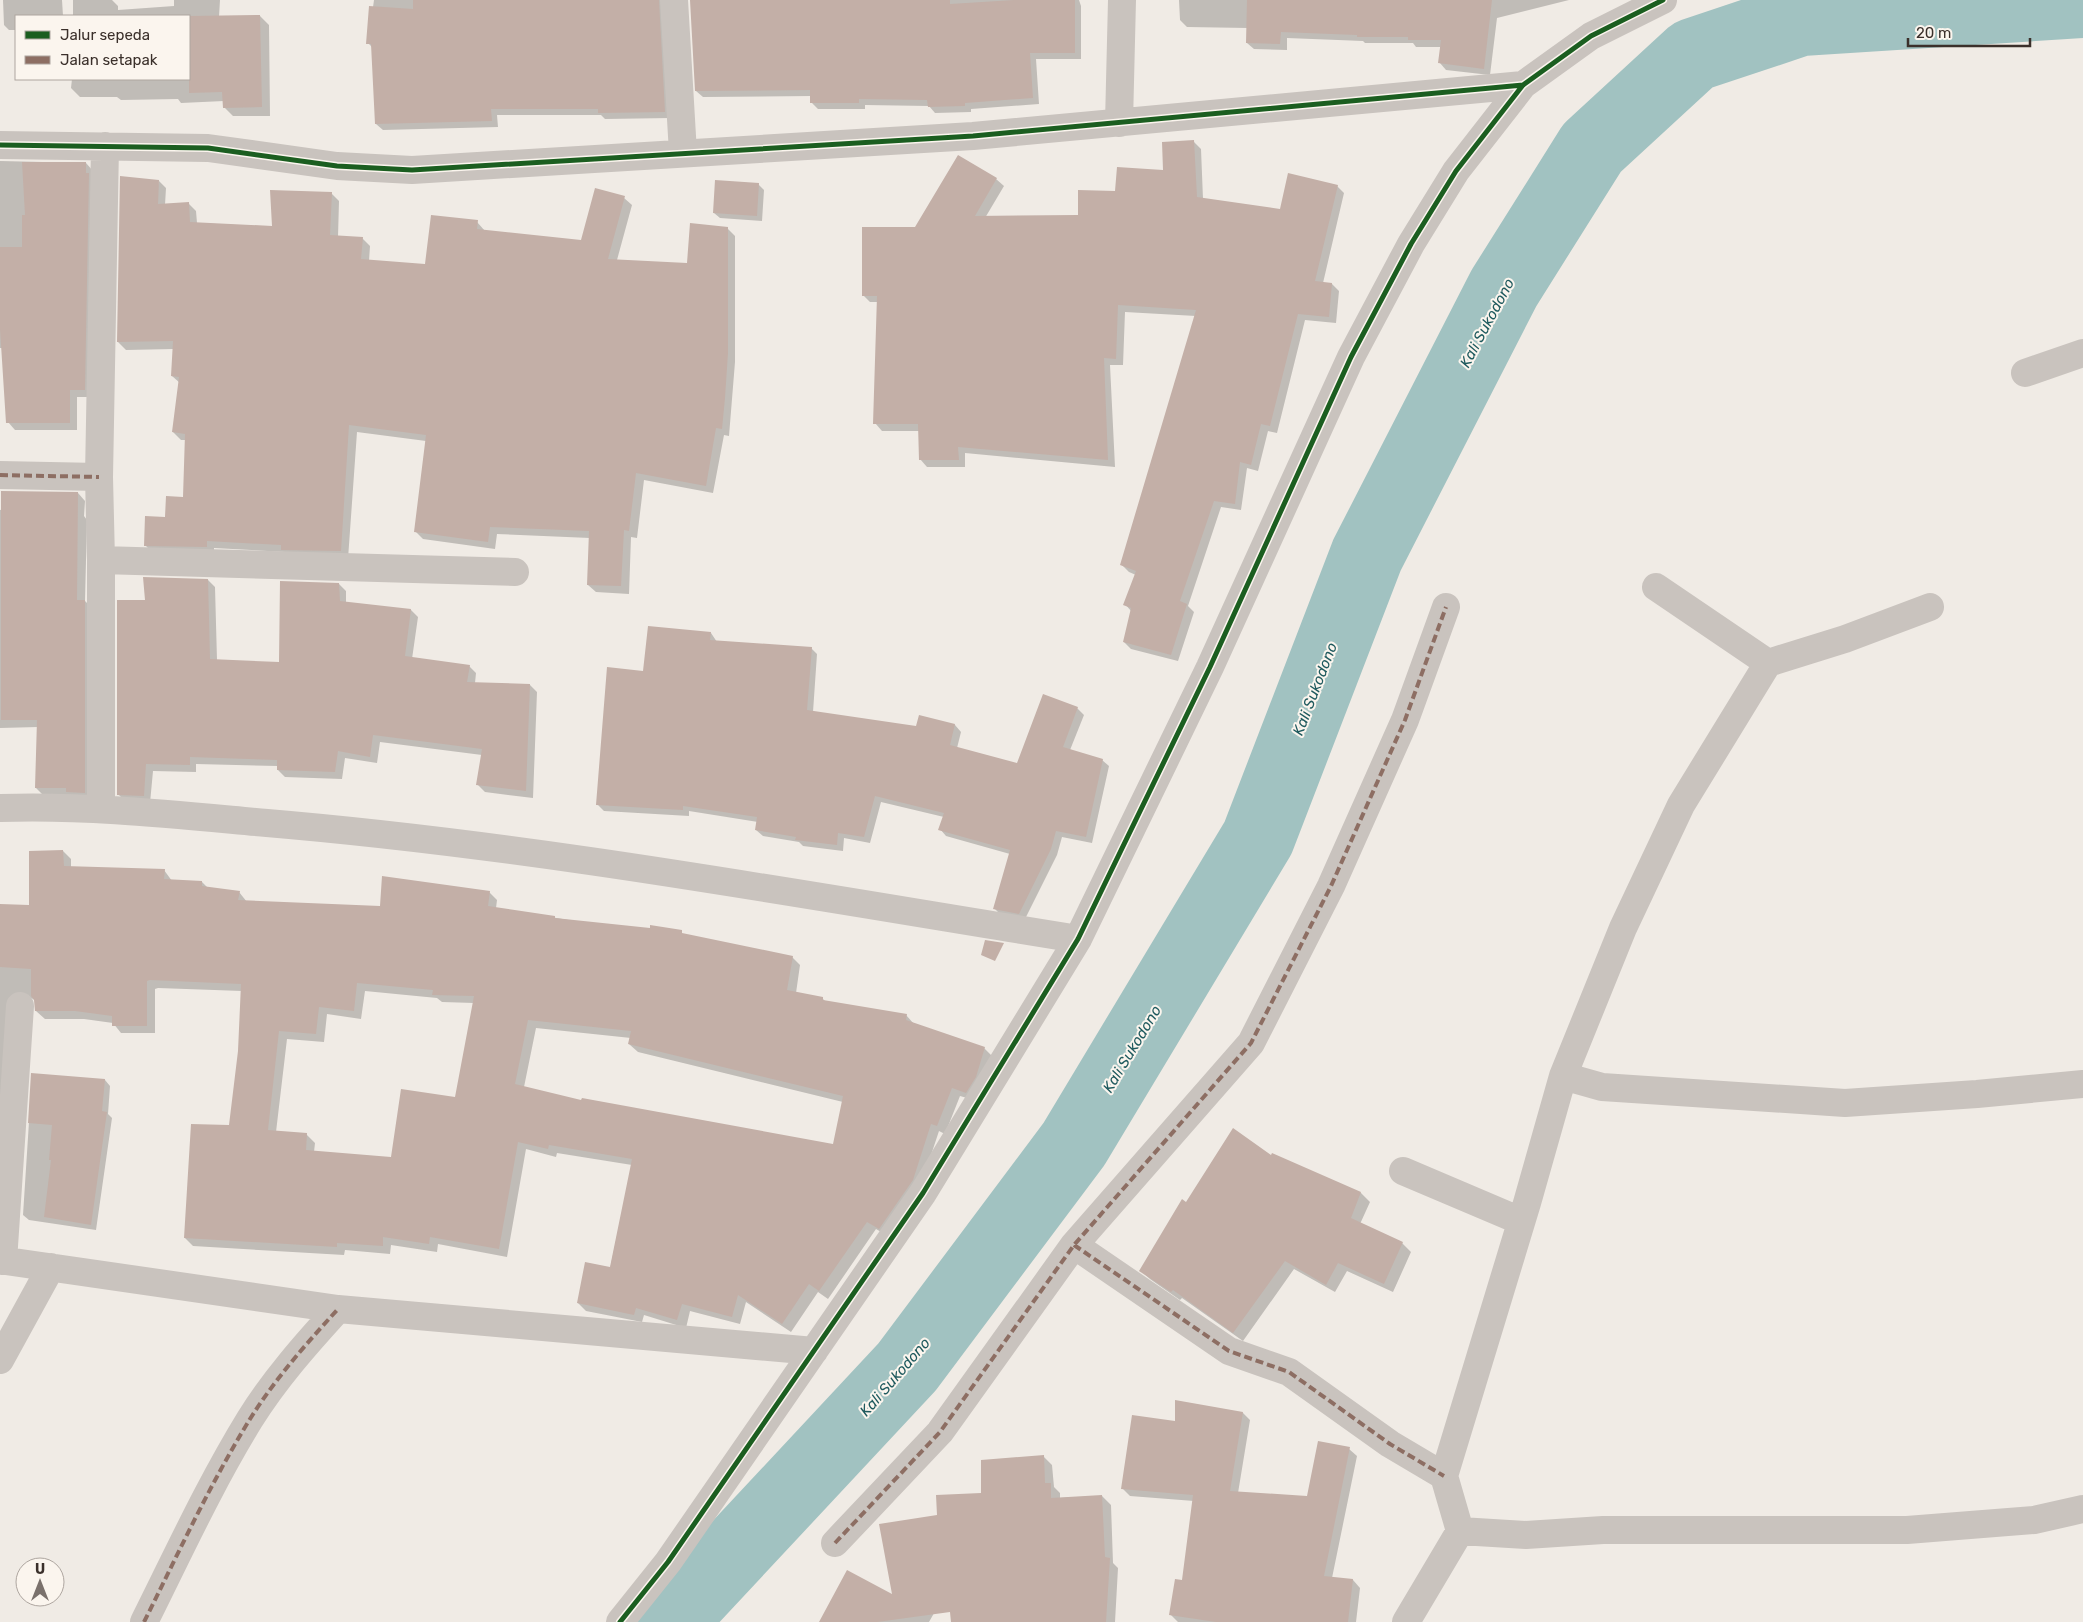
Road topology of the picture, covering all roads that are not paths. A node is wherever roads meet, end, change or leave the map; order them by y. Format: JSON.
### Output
{"nodes":[{"id":1,"x":674,"y":0,"type":"edge"},
{"id":2,"x":1122,"y":0,"type":"edge"},
{"id":3,"x":1662,"y":0,"type":"edge"},
{"id":4,"x":1523,"y":85,"type":"junction"},
{"id":5,"x":1119,"y":123,"type":"junction"},
{"id":6,"x":0,"y":145,"type":"edge"},
{"id":7,"x":105,"y":146,"type":"junction"},
{"id":8,"x":683,"y":153,"type":"junction"},
{"id":9,"x":2083,"y":353,"type":"edge"},
{"id":10,"x":2025,"y":374,"type":"dead end"},
{"id":11,"x":0,"y":475,"type":"edge"},
{"id":12,"x":98,"y":477,"type":"junction"},
{"id":13,"x":101,"y":560,"type":"junction"},
{"id":14,"x":516,"y":572,"type":"dead end"},
{"id":15,"x":1656,"y":587,"type":"dead end"},
{"id":16,"x":1446,"y":607,"type":"dead end"},
{"id":17,"x":1930,"y":607,"type":"dead end"},
{"id":18,"x":1768,"y":663,"type":"junction"},
{"id":19,"x":0,"y":808,"type":"edge"},
{"id":20,"x":100,"y":809,"type":"junction"},
{"id":21,"x":1078,"y":938,"type":"junction"},
{"id":22,"x":20,"y":1006,"type":"dead end"},
{"id":23,"x":1562,"y":1076,"type":"junction"},
{"id":24,"x":2083,"y":1084,"type":"edge"},
{"id":25,"x":1403,"y":1171,"type":"dead end"},
{"id":26,"x":1521,"y":1221,"type":"junction"},
{"id":27,"x":1074,"y":1245,"type":"junction"},
{"id":28,"x":2,"y":1261,"type":"edge"},
{"id":29,"x":51,"y":1267,"type":"junction"},
{"id":30,"x":338,"y":1309,"type":"junction"},
{"id":31,"x":814,"y":1351,"type":"junction"},
{"id":32,"x":0,"y":1360,"type":"edge"},
{"id":33,"x":1444,"y":1476,"type":"junction"},
{"id":34,"x":2083,"y":1509,"type":"edge"},
{"id":35,"x":1460,"y":1531,"type":"junction"},
{"id":36,"x":835,"y":1543,"type":"dead end"},
{"id":37,"x":144,"y":1622,"type":"edge"},
{"id":38,"x":620,"y":1622,"type":"edge"},
{"id":39,"x":1406,"y":1622,"type":"edge"}],
"edges":[{"from":1,"to":8,"type":"street"},
{"from":2,"to":5,"type":"street"},
{"from":3,"to":4,"type":"street"},
{"from":4,"to":5,"type":"street"},
{"from":4,"to":21,"type":"street"},
{"from":5,"to":8,"type":"street"},
{"from":6,"to":7,"type":"street"},
{"from":7,"to":8,"type":"street"},
{"from":7,"to":12,"type":"street"},
{"from":9,"to":10,"type":"street"},
{"from":11,"to":12,"type":"street"},
{"from":12,"to":13,"type":"street"},
{"from":13,"to":14,"type":"street"},
{"from":13,"to":20,"type":"street"},
{"from":15,"to":18,"type":"street"},
{"from":16,"to":27,"type":"street"},
{"from":17,"to":18,"type":"street"},
{"from":18,"to":23,"type":"street"},
{"from":19,"to":20,"type":"street"},
{"from":20,"to":21,"type":"street"},
{"from":21,"to":31,"type":"street"},
{"from":22,"to":28,"type":"street"},
{"from":23,"to":24,"type":"street"},
{"from":23,"to":26,"type":"street"},
{"from":25,"to":26,"type":"street"},
{"from":26,"to":33,"type":"street"},
{"from":27,"to":33,"type":"street"},
{"from":27,"to":36,"type":"street"},
{"from":28,"to":29,"type":"street"},
{"from":29,"to":30,"type":"street"},
{"from":29,"to":32,"type":"street"},
{"from":30,"to":31,"type":"street"},
{"from":30,"to":37,"type":"street"},
{"from":31,"to":38,"type":"street"},
{"from":33,"to":35,"type":"street"},
{"from":34,"to":35,"type":"street"},
{"from":35,"to":39,"type":"street"}]}
